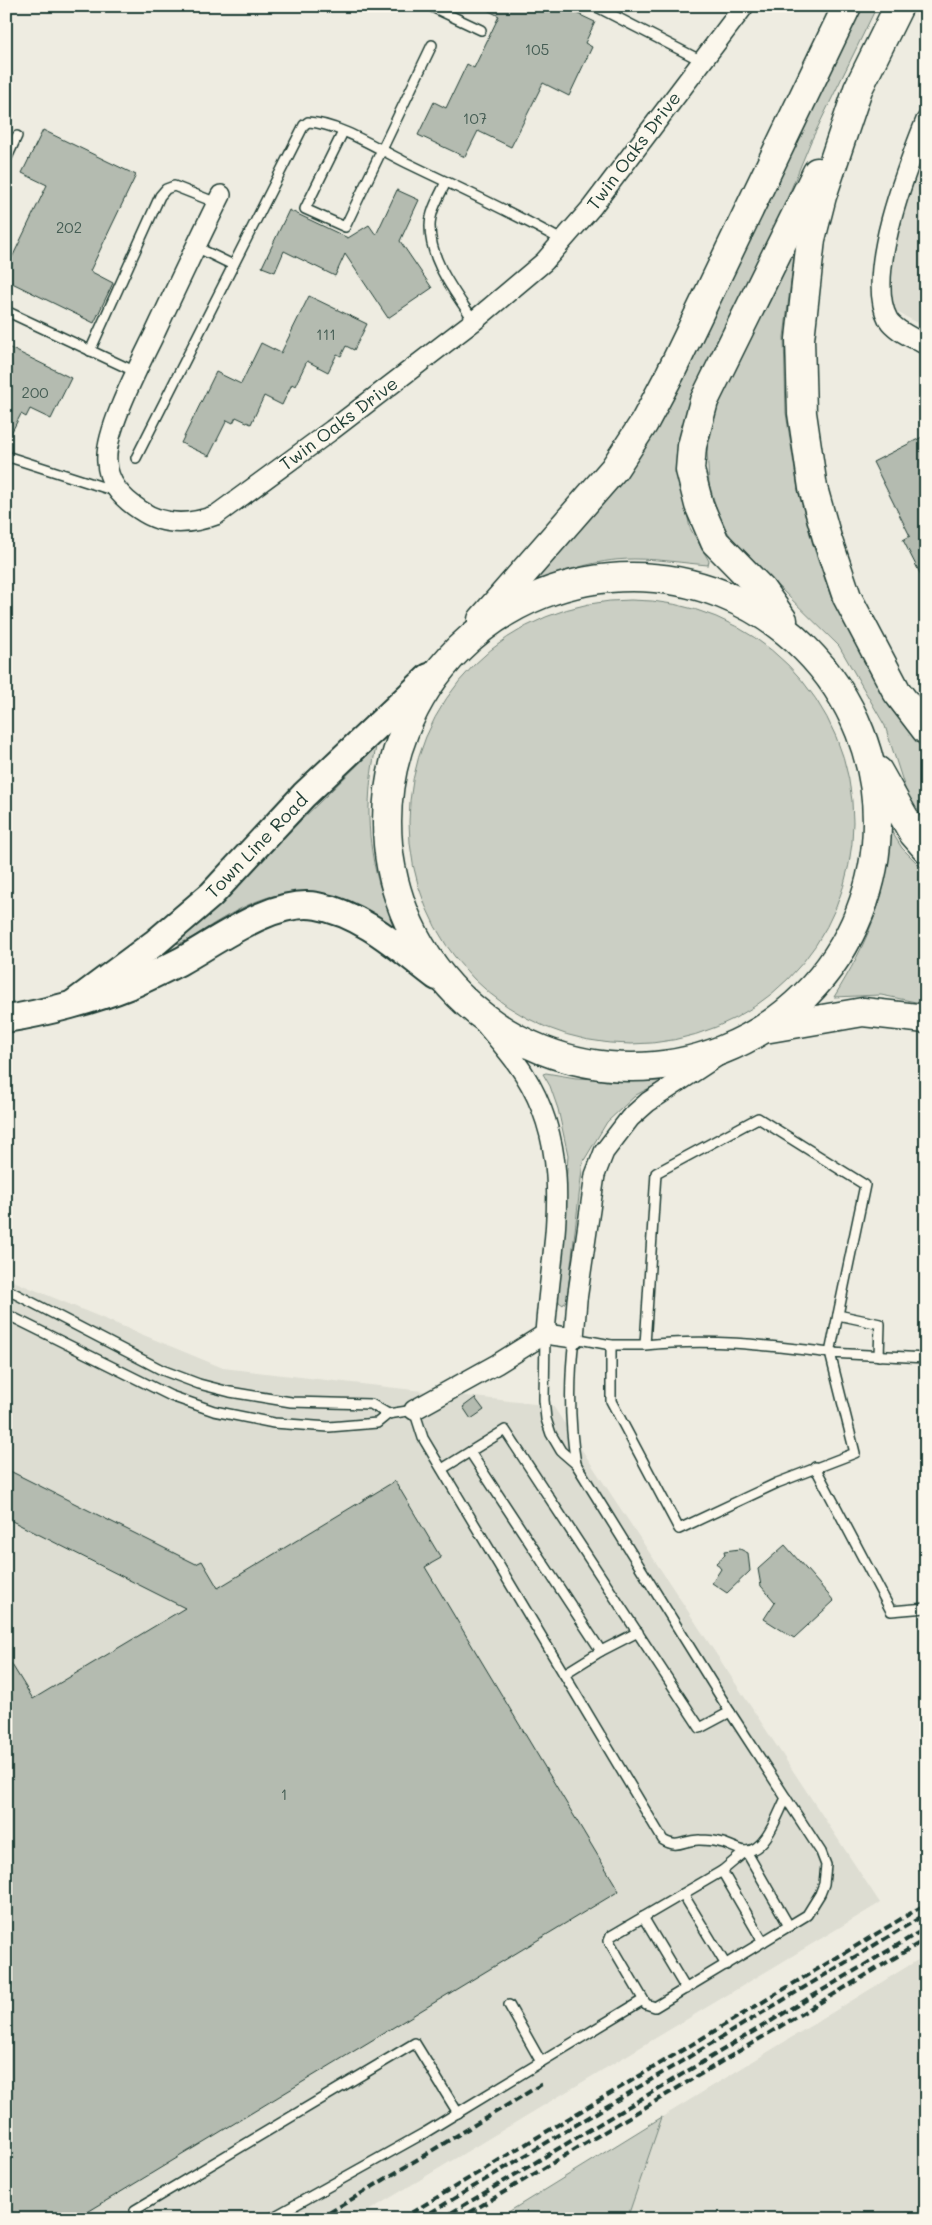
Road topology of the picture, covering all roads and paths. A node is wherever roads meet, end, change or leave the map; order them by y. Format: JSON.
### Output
{"nodes":[{"id":1,"x":430,"y":6,"type":"edge"},
{"id":2,"x":595,"y":6,"type":"edge"},
{"id":3,"x":744,"y":6,"type":"edge"},
{"id":4,"x":846,"y":6,"type":"edge"},
{"id":5,"x":893,"y":14,"type":"edge"},
{"id":6,"x":481,"y":30,"type":"dead end"},
{"id":7,"x":432,"y":45,"type":"dead end"},
{"id":8,"x":702,"y":61,"type":"junction"},
{"id":9,"x":858,"y":89,"type":"junction"},
{"id":10,"x":926,"y":120,"type":"edge"},
{"id":11,"x":343,"y":132,"type":"junction"},
{"id":12,"x":17,"y":136,"type":"dead end"},
{"id":13,"x":382,"y":151,"type":"junction"},
{"id":14,"x":6,"y":160,"type":"edge"},
{"id":15,"x":446,"y":182,"type":"junction"},
{"id":16,"x":219,"y":199,"type":"joint"},
{"id":17,"x":563,"y":241,"type":"junction"},
{"id":18,"x":196,"y":247,"type":"junction"},
{"id":19,"x":233,"y":265,"type":"junction"},
{"id":20,"x":6,"y":311,"type":"edge"},
{"id":21,"x":474,"y":321,"type":"junction"},
{"id":22,"x":926,"y":345,"type":"edge"},
{"id":23,"x":90,"y":350,"type":"junction"},
{"id":24,"x":136,"y":372,"type":"junction"},
{"id":25,"x":6,"y":456,"type":"edge"},
{"id":26,"x":136,"y":458,"type":"dead end"},
{"id":27,"x":118,"y":492,"type":"junction"},
{"id":28,"x":468,"y":636,"type":"junction"},
{"id":29,"x":798,"y":639,"type":"junction"},
{"id":30,"x":429,"y":677,"type":"junction"},
{"id":31,"x":926,"y":730,"type":"edge"},
{"id":32,"x":869,"y":755,"type":"junction"},
{"id":33,"x":926,"y":848,"type":"edge"},
{"id":34,"x":437,"y":976,"type":"junction"},
{"id":35,"x":74,"y":1003,"type":"junction"},
{"id":36,"x":477,"y":1014,"type":"junction"},
{"id":37,"x":6,"y":1019,"type":"edge"},
{"id":38,"x":926,"y":1019,"type":"edge"},
{"id":39,"x":770,"y":1028,"type":"junction"},
{"id":40,"x":724,"y":1052,"type":"junction"},
{"id":41,"x":6,"y":1289,"type":"edge"},
{"id":42,"x":6,"y":1314,"type":"edge"},
{"id":43,"x":838,"y":1314,"type":"junction"},
{"id":44,"x":545,"y":1334,"type":"junction"},
{"id":45,"x":574,"y":1338,"type":"junction"},
{"id":46,"x":611,"y":1345,"type":"junction"},
{"id":47,"x":644,"y":1345,"type":"junction"},
{"id":48,"x":830,"y":1353,"type":"junction"},
{"id":49,"x":879,"y":1356,"type":"junction"},
{"id":50,"x":926,"y":1358,"type":"edge"},
{"id":51,"x":414,"y":1410,"type":"junction"},
{"id":52,"x":388,"y":1414,"type":"junction"},
{"id":53,"x":470,"y":1452,"type":"junction"},
{"id":54,"x":576,"y":1464,"type":"junction"},
{"id":55,"x":815,"y":1467,"type":"junction"},
{"id":56,"x":442,"y":1469,"type":"junction"},
{"id":57,"x":926,"y":1608,"type":"edge"},
{"id":58,"x":638,"y":1632,"type":"junction"},
{"id":59,"x":601,"y":1652,"type":"junction"},
{"id":60,"x":564,"y":1674,"type":"junction"},
{"id":61,"x":730,"y":1712,"type":"junction"},
{"id":62,"x":786,"y":1798,"type":"junction"},
{"id":63,"x":746,"y":1851,"type":"junction"},
{"id":64,"x":722,"y":1871,"type":"junction"},
{"id":65,"x":683,"y":1894,"type":"junction"},
{"id":66,"x":644,"y":1917,"type":"junction"},
{"id":67,"x":790,"y":1926,"type":"junction"},
{"id":68,"x":764,"y":1942,"type":"junction"},
{"id":69,"x":726,"y":1965,"type":"junction"},
{"id":70,"x":686,"y":1989,"type":"junction"},
{"id":71,"x":644,"y":2000,"type":"junction"},
{"id":72,"x":509,"y":2005,"type":"dead end"},
{"id":73,"x":541,"y":2062,"type":"junction"},
{"id":74,"x":458,"y":2113,"type":"junction"},
{"id":75,"x":140,"y":2219,"type":"edge"},
{"id":76,"x":270,"y":2219,"type":"edge"}],
"edges":[{"from":1,"to":6,"type":"lane"},
{"from":2,"to":8,"type":"lane"},
{"from":3,"to":8,"type":"street","name":"Twin Oaks Drive"},
{"from":4,"to":28,"type":"main road"},
{"from":5,"to":9,"type":"main road"},
{"from":7,"to":13,"type":"lane"},
{"from":8,"to":17,"type":"street","name":"Twin Oaks Drive"},
{"from":9,"to":29,"type":"main road"},
{"from":9,"to":31,"type":"main road"},
{"from":10,"to":22,"type":"street"},
{"from":11,"to":13,"type":"lane"},
{"from":11,"to":13,"type":"lane"},
{"from":11,"to":19,"type":"lane"},
{"from":12,"to":14,"type":"lane"},
{"from":13,"to":15,"type":"lane"},
{"from":15,"to":17,"type":"lane"},
{"from":15,"to":21,"type":"lane"},
{"from":16,"to":18,"type":"street","name":"Twin Oaks Drive"},
{"from":16,"to":23,"type":"lane"},
{"from":17,"to":21,"type":"street","name":"Twin Oaks Drive"},
{"from":18,"to":19,"type":"lane"},
{"from":18,"to":24,"type":"street","name":"Twin Oaks Drive"},
{"from":19,"to":26,"type":"lane"},
{"from":20,"to":23,"type":"lane"},
{"from":21,"to":27,"type":"street","name":"Twin Oaks Drive"},
{"from":23,"to":24,"type":"lane"},
{"from":24,"to":27,"type":"street","name":"Twin Oaks Drive"},
{"from":25,"to":27,"type":"lane"},
{"from":28,"to":29,"type":"main road"},
{"from":28,"to":30,"type":"main road"},
{"from":29,"to":32,"type":"main road"},
{"from":30,"to":34,"type":"main road"},
{"from":30,"to":35,"type":"street","name":"Town Line Road"},
{"from":32,"to":33,"type":"main road"},
{"from":32,"to":39,"type":"main road"},
{"from":34,"to":35,"type":"street","name":"Town Line Road"},
{"from":34,"to":36,"type":"main road"},
{"from":35,"to":37,"type":"street","name":"Town Line Road"},
{"from":36,"to":40,"type":"main road"},
{"from":36,"to":44,"type":"street"},
{"from":38,"to":39,"type":"main road"},
{"from":39,"to":40,"type":"main road"},
{"from":40,"to":45,"type":"street"},
{"from":41,"to":52,"type":"lane"},
{"from":42,"to":52,"type":"lane"},
{"from":43,"to":47,"type":"lane"},
{"from":43,"to":48,"type":"lane"},
{"from":43,"to":49,"type":"lane"},
{"from":44,"to":45,"type":"street"},
{"from":44,"to":51,"type":"street"},
{"from":44,"to":54,"type":"lane"},
{"from":45,"to":46,"type":"lane"},
{"from":45,"to":54,"type":"lane"},
{"from":46,"to":47,"type":"lane"},
{"from":46,"to":55,"type":"lane"},
{"from":47,"to":48,"type":"lane"},
{"from":48,"to":49,"type":"lane"},
{"from":48,"to":55,"type":"lane"},
{"from":49,"to":50,"type":"lane"},
{"from":51,"to":52,"type":"lane"},
{"from":51,"to":56,"type":"lane"},
{"from":53,"to":56,"type":"lane"},
{"from":53,"to":58,"type":"lane"},
{"from":53,"to":59,"type":"lane"},
{"from":54,"to":61,"type":"lane"},
{"from":55,"to":57,"type":"lane"},
{"from":56,"to":60,"type":"lane"},
{"from":58,"to":59,"type":"lane"},
{"from":58,"to":61,"type":"lane"},
{"from":59,"to":60,"type":"lane"},
{"from":60,"to":63,"type":"lane"},
{"from":61,"to":62,"type":"lane"},
{"from":62,"to":63,"type":"lane"},
{"from":62,"to":67,"type":"lane"},
{"from":63,"to":64,"type":"lane"},
{"from":63,"to":67,"type":"lane"},
{"from":64,"to":65,"type":"lane"},
{"from":64,"to":68,"type":"lane"},
{"from":65,"to":66,"type":"lane"},
{"from":65,"to":69,"type":"lane"},
{"from":66,"to":70,"type":"lane"},
{"from":66,"to":71,"type":"lane"},
{"from":67,"to":68,"type":"lane"},
{"from":68,"to":69,"type":"lane"},
{"from":69,"to":70,"type":"lane"},
{"from":70,"to":71,"type":"lane"},
{"from":71,"to":73,"type":"lane"},
{"from":72,"to":73,"type":"lane"},
{"from":73,"to":74,"type":"lane"},
{"from":74,"to":75,"type":"lane"},
{"from":74,"to":76,"type":"lane"}]}
